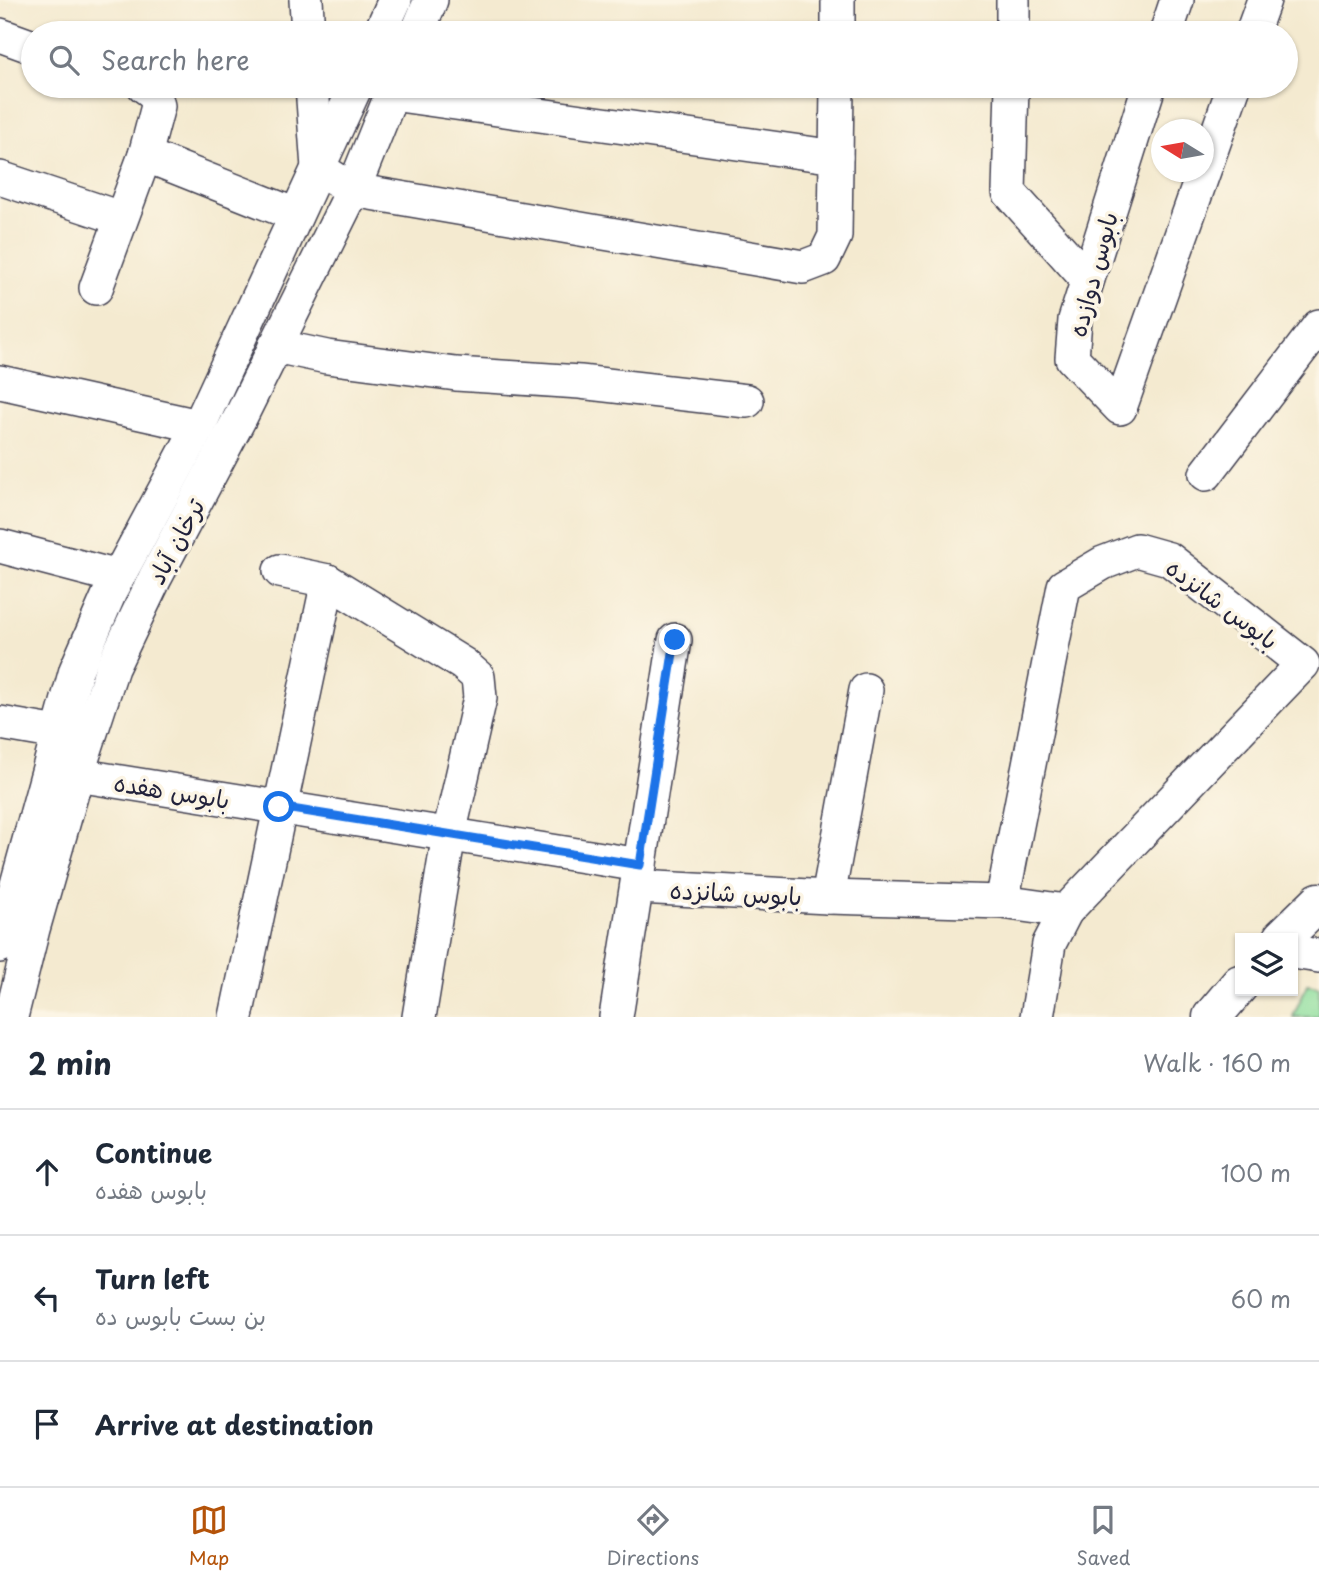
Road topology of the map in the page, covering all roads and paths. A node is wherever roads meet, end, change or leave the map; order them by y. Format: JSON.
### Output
{"nodes":[{"id":1,"x":306,"y":0,"type":"edge"},
{"id":2,"x":395,"y":0,"type":"edge"},
{"id":3,"x":431,"y":0,"type":"edge"},
{"id":4,"x":838,"y":0,"type":"edge"},
{"id":5,"x":1013,"y":0,"type":"edge"},
{"id":6,"x":1177,"y":0,"type":"edge"},
{"id":7,"x":1264,"y":0,"type":"edge"},
{"id":8,"x":307,"y":21,"type":"edge"},
{"id":9,"x":385,"y":21,"type":"edge"},
{"id":10,"x":422,"y":21,"type":"edge"},
{"id":11,"x":838,"y":21,"type":"edge"},
{"id":12,"x":1013,"y":21,"type":"edge"},
{"id":13,"x":1170,"y":21,"type":"edge"},
{"id":14,"x":1256,"y":21,"type":"edge"},
{"id":15,"x":0,"y":36,"type":"edge"},
{"id":16,"x":21,"y":43,"type":"edge"},
{"id":17,"x":156,"y":98,"type":"edge"},
{"id":18,"x":313,"y":98,"type":"edge"},
{"id":19,"x":350,"y":98,"type":"edge"},
{"id":20,"x":391,"y":98,"type":"edge"},
{"id":21,"x":447,"y":98,"type":"edge"},
{"id":22,"x":837,"y":98,"type":"edge"},
{"id":23,"x":1012,"y":98,"type":"edge"},
{"id":24,"x":1145,"y":98,"type":"edge"},
{"id":25,"x":1230,"y":98,"type":"edge"},
{"id":26,"x":145,"y":155,"type":"junction"},
{"id":27,"x":836,"y":157,"type":"junction"},
{"id":28,"x":318,"y":168,"type":"junction"},
{"id":29,"x":0,"y":177,"type":"edge"},
{"id":30,"x":353,"y":190,"type":"junction"},
{"id":31,"x":296,"y":215,"type":"junction"},
{"id":32,"x":120,"y":218,"type":"junction"},
{"id":33,"x":1087,"y":279,"type":"junction"},
{"id":34,"x":96,"y":288,"type":"dead end"},
{"id":35,"x":1314,"y":342,"type":"edge"},
{"id":36,"x":275,"y":346,"type":"junction"},
{"id":37,"x":0,"y":382,"type":"edge"},
{"id":38,"x":747,"y":401,"type":"dead end"},
{"id":39,"x":199,"y":426,"type":"junction"},
{"id":40,"x":1206,"y":474,"type":"dead end"},
{"id":41,"x":0,"y":546,"type":"edge"},
{"id":42,"x":280,"y":571,"type":"dead end"},
{"id":43,"x":118,"y":577,"type":"junction"},
{"id":44,"x":328,"y":581,"type":"junction"},
{"id":45,"x":675,"y":640,"type":"dead end"},
{"id":46,"x":1311,"y":654,"type":"edge"},
{"id":47,"x":866,"y":690,"type":"dead end"},
{"id":48,"x":0,"y":723,"type":"edge"},
{"id":49,"x":58,"y":733,"type":"junction"},
{"id":50,"x":77,"y":775,"type":"junction"},
{"id":51,"x":279,"y":807,"type":"junction"},
{"id":52,"x":449,"y":834,"type":"junction"},
{"id":53,"x":639,"y":876,"type":"junction"},
{"id":54,"x":828,"y":897,"type":"junction"},
{"id":55,"x":1002,"y":902,"type":"junction"},
{"id":56,"x":1319,"y":902,"type":"edge"},
{"id":57,"x":1066,"y":911,"type":"junction"},
{"id":58,"x":1287,"y":933,"type":"edge"},
{"id":59,"x":0,"y":946,"type":"edge"},
{"id":60,"x":1298,"y":953,"type":"edge"},
{"id":61,"x":1319,"y":956,"type":"edge"},
{"id":62,"x":1235,"y":990,"type":"edge"},
{"id":63,"x":11,"y":1017,"type":"edge"},
{"id":64,"x":236,"y":1017,"type":"edge"},
{"id":65,"x":419,"y":1017,"type":"edge"},
{"id":66,"x":617,"y":1017,"type":"edge"},
{"id":67,"x":1037,"y":1017,"type":"edge"},
{"id":68,"x":1212,"y":1017,"type":"edge"}],
"edges":[{"from":1,"to":8,"type":"street"},
{"from":2,"to":9,"type":"street"},
{"from":3,"to":10,"type":"street"},
{"from":4,"to":11,"type":"street"},
{"from":5,"to":12,"type":"street"},
{"from":6,"to":13,"type":"street"},
{"from":7,"to":14,"type":"street"},
{"from":15,"to":16,"type":"street"},
{"from":17,"to":26,"type":"street"},
{"from":18,"to":28,"type":"street"},
{"from":19,"to":28,"type":"street","name":"ترخان آباد"},
{"from":20,"to":30,"type":"street","name":"ترخان آباد"},
{"from":21,"to":27,"type":"street"},
{"from":22,"to":27,"type":"street"},
{"from":23,"to":33,"type":"street"},
{"from":24,"to":33,"type":"street","name":"بابوس دوازده"},
{"from":25,"to":33,"type":"street","name":"بابوس دوازده"},
{"from":26,"to":31,"type":"street"},
{"from":26,"to":32,"type":"street"},
{"from":27,"to":30,"type":"street"},
{"from":28,"to":30,"type":"street"},
{"from":28,"to":31,"type":"street","name":"ترخان آباد"},
{"from":29,"to":32,"type":"street"},
{"from":30,"to":36,"type":"street","name":"ترخان آباد"},
{"from":31,"to":39,"type":"street","name":"ترخان آباد"},
{"from":32,"to":34,"type":"street"},
{"from":35,"to":40,"type":"street"},
{"from":36,"to":38,"type":"street"},
{"from":36,"to":50,"type":"street","name":"ترخان آباد"},
{"from":37,"to":39,"type":"street"},
{"from":39,"to":43,"type":"street","name":"ترخان آباد"},
{"from":41,"to":43,"type":"street"},
{"from":42,"to":44,"type":"street"},
{"from":43,"to":49,"type":"street","name":"ترخان آباد"},
{"from":44,"to":51,"type":"street"},
{"from":44,"to":52,"type":"street"},
{"from":45,"to":53,"type":"street"},
{"from":46,"to":55,"type":"street","name":"بابوس شانزده"},
{"from":46,"to":57,"type":"street","name":"بابوس شانزده"},
{"from":47,"to":54,"type":"street"},
{"from":48,"to":49,"type":"street"},
{"from":49,"to":59,"type":"street","name":"ترخان آباد"},
{"from":50,"to":51,"type":"street","name":"بابوس هفده"},
{"from":50,"to":63,"type":"street","name":"ترخان آباد"},
{"from":51,"to":52,"type":"street","name":"بابوس هفده"},
{"from":51,"to":64,"type":"street"},
{"from":52,"to":53,"type":"street","name":"بابوس هفده"},
{"from":52,"to":65,"type":"street"},
{"from":53,"to":54,"type":"street","name":"بابوس شانزده"},
{"from":53,"to":66,"type":"street"},
{"from":54,"to":55,"type":"street","name":"بابوس شانزده"},
{"from":55,"to":57,"type":"street","name":"بابوس شانزده"},
{"from":56,"to":58,"type":"main road"},
{"from":57,"to":67,"type":"street"},
{"from":60,"to":61,"type":"street"},
{"from":62,"to":68,"type":"main road"}]}
